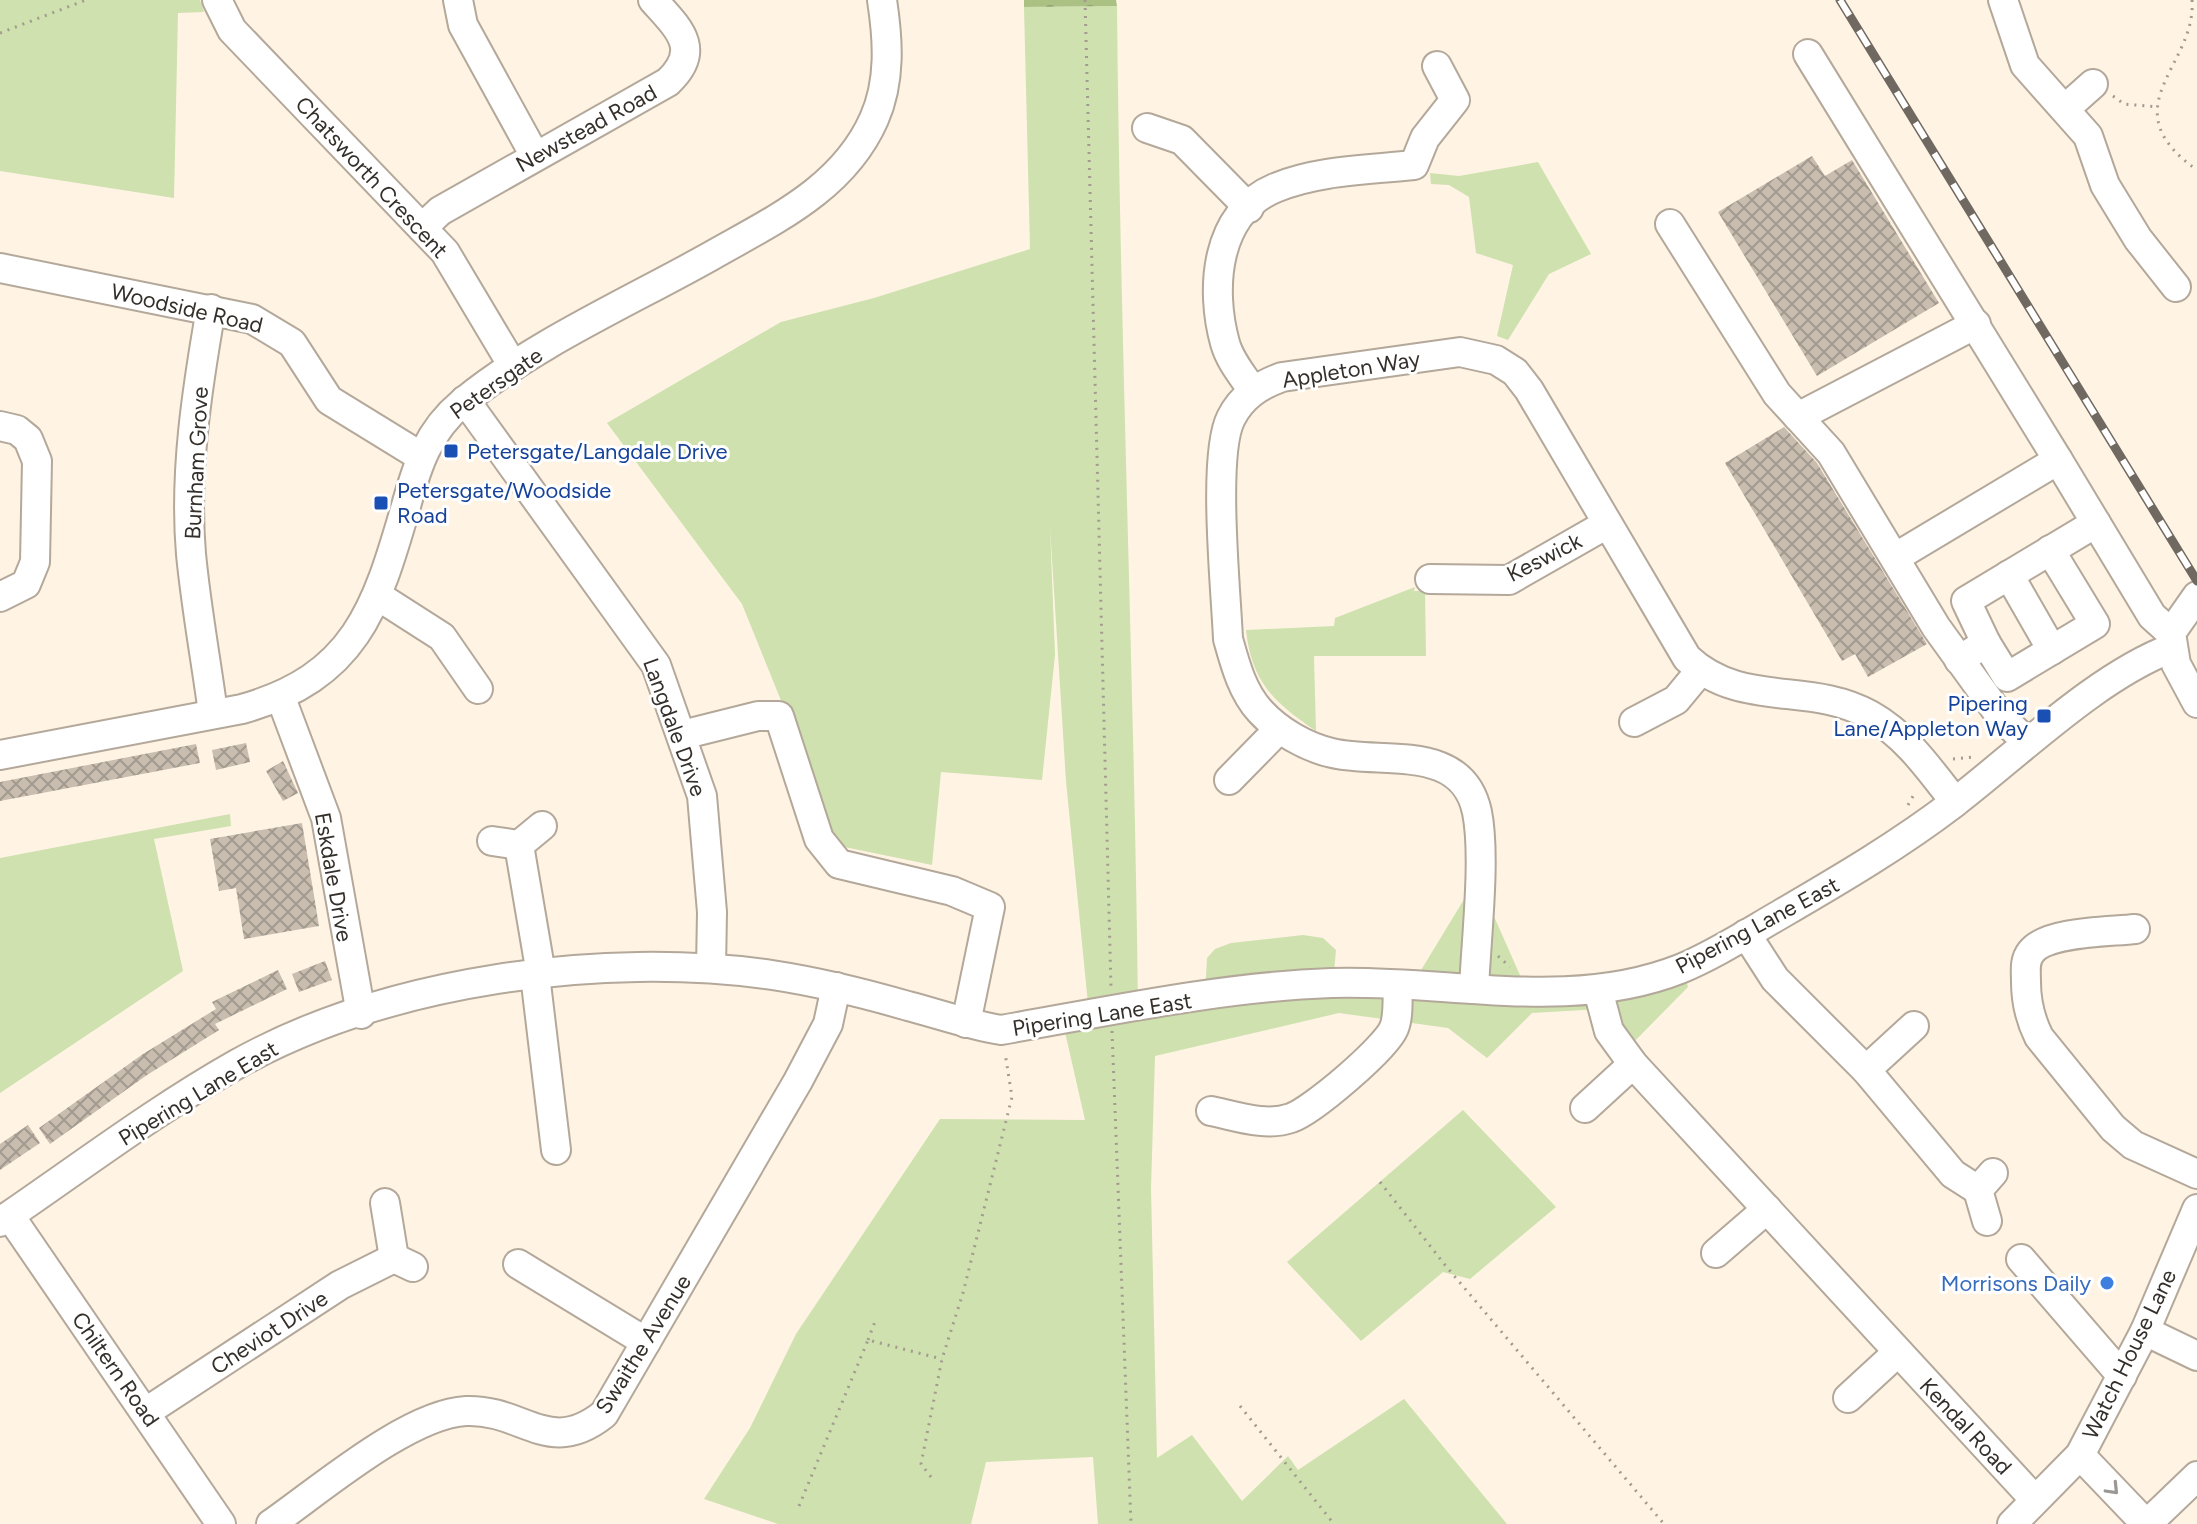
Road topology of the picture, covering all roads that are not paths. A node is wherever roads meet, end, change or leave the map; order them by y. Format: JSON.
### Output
{"nodes":[{"id":1,"x":217,"y":0,"type":"edge"},
{"id":2,"x":458,"y":0,"type":"edge"},
{"id":3,"x":653,"y":0,"type":"edge"},
{"id":4,"x":882,"y":0,"type":"edge"},
{"id":5,"x":2003,"y":0,"type":"edge"},
{"id":6,"x":1808,"y":54,"type":"dead end"},
{"id":7,"x":1437,"y":66,"type":"dead end"},
{"id":8,"x":2093,"y":84,"type":"road end"},
{"id":9,"x":2066,"y":108,"type":"junction"},
{"id":10,"x":1147,"y":128,"type":"dead end"},
{"id":11,"x":535,"y":156,"type":"junction"},
{"id":12,"x":1249,"y":208,"type":"junction"},
{"id":13,"x":1670,"y":224,"type":"dead end"},
{"id":14,"x":422,"y":228,"type":"junction"},
{"id":15,"x":0,"y":268,"type":"edge"},
{"id":16,"x":2176,"y":287,"type":"dead end"},
{"id":17,"x":211,"y":309,"type":"junction"},
{"id":18,"x":1976,"y":324,"type":"junction"},
{"id":19,"x":513,"y":366,"type":"junction"},
{"id":20,"x":1253,"y":391,"type":"junction"},
{"id":21,"x":465,"y":400,"type":"junction"},
{"id":22,"x":1798,"y":417,"type":"junction"},
{"id":23,"x":0,"y":426,"type":"edge"},
{"id":24,"x":420,"y":456,"type":"junction"},
{"id":25,"x":2058,"y":460,"type":"junction"},
{"id":26,"x":2096,"y":523,"type":"junction"},
{"id":27,"x":1607,"y":524,"type":"junction"},
{"id":28,"x":2050,"y":550,"type":"junction"},
{"id":29,"x":1896,"y":557,"type":"junction"},
{"id":30,"x":2009,"y":575,"type":"junction"},
{"id":31,"x":1430,"y":579,"type":"dead end"},
{"id":32,"x":378,"y":596,"type":"junction"},
{"id":33,"x":2197,"y":596,"type":"edge"},
{"id":34,"x":0,"y":597,"type":"edge"},
{"id":35,"x":2172,"y":641,"type":"junction"},
{"id":36,"x":1986,"y":643,"type":"junction"},
{"id":37,"x":2052,"y":650,"type":"junction"},
{"id":38,"x":1959,"y":660,"type":"junction"},
{"id":39,"x":1700,"y":671,"type":"junction"},
{"id":40,"x":478,"y":689,"type":"dead end"},
{"id":41,"x":281,"y":698,"type":"junction"},
{"id":42,"x":2197,"y":703,"type":"edge"},
{"id":43,"x":213,"y":713,"type":"junction"},
{"id":44,"x":1634,"y":722,"type":"dead end"},
{"id":45,"x":1279,"y":729,"type":"junction"},
{"id":46,"x":682,"y":735,"type":"junction"},
{"id":47,"x":2027,"y":742,"type":"junction"},
{"id":48,"x":0,"y":755,"type":"edge"},
{"id":49,"x":1229,"y":780,"type":"dead end"},
{"id":50,"x":1955,"y":802,"type":"junction"},
{"id":51,"x":542,"y":826,"type":"dead end"},
{"id":52,"x":2135,"y":929,"type":"dead end"},
{"id":53,"x":1746,"y":934,"type":"junction"},
{"id":54,"x":711,"y":968,"type":"junction"},
{"id":55,"x":538,"y":974,"type":"junction"},
{"id":56,"x":1398,"y":985,"type":"junction"},
{"id":57,"x":836,"y":987,"type":"junction"},
{"id":58,"x":1474,"y":989,"type":"junction"},
{"id":59,"x":1598,"y":990,"type":"junction"},
{"id":60,"x":361,"y":1014,"type":"junction"},
{"id":61,"x":966,"y":1023,"type":"junction"},
{"id":62,"x":1914,"y":1026,"type":"dead end"},
{"id":63,"x":1633,"y":1064,"type":"junction"},
{"id":64,"x":1866,"y":1070,"type":"junction"},
{"id":65,"x":1211,"y":1111,"type":"dead end"},
{"id":66,"x":1581,"y":1113,"type":"dead end"},
{"id":67,"x":556,"y":1150,"type":"dead end"},
{"id":68,"x":2197,"y":1174,"type":"edge"},
{"id":69,"x":385,"y":1203,"type":"dead end"},
{"id":70,"x":1767,"y":1209,"type":"junction"},
{"id":71,"x":2197,"y":1209,"type":"edge"},
{"id":72,"x":5,"y":1219,"type":"edge"},
{"id":73,"x":1987,"y":1221,"type":"dead end"},
{"id":74,"x":2189,"y":1247,"type":"edge"},
{"id":75,"x":1712,"y":1256,"type":"dead end"},
{"id":76,"x":2021,"y":1259,"type":"dead end"},
{"id":77,"x":518,"y":1264,"type":"dead end"},
{"id":78,"x":2145,"y":1331,"type":"junction"},
{"id":79,"x":646,"y":1342,"type":"junction"},
{"id":80,"x":1898,"y":1352,"type":"junction"},
{"id":81,"x":2197,"y":1356,"type":"edge"},
{"id":82,"x":2122,"y":1376,"type":"junction"},
{"id":83,"x":1845,"y":1401,"type":"dead end"},
{"id":84,"x":146,"y":1412,"type":"junction"},
{"id":85,"x":2080,"y":1455,"type":"junction"},
{"id":86,"x":2197,"y":1476,"type":"edge"},
{"id":87,"x":2035,"y":1500,"type":"junction"},
{"id":88,"x":221,"y":1524,"type":"edge"},
{"id":89,"x":271,"y":1524,"type":"edge"},
{"id":90,"x":2012,"y":1524,"type":"edge"},
{"id":91,"x":2147,"y":1524,"type":"edge"}],
"edges":[{"from":1,"to":14,"type":"street","name":"Chatsworth Crescent"},
{"from":2,"to":11,"type":"street"},
{"from":3,"to":11,"type":"street","name":"Newstead Road"},
{"from":4,"to":19,"type":"street","name":"Petersgate"},
{"from":5,"to":9,"type":"street"},
{"from":6,"to":18,"type":"street"},
{"from":7,"to":12,"type":"street"},
{"from":8,"to":9,"type":"street"},
{"from":9,"to":16,"type":"street"},
{"from":10,"to":12,"type":"street"},
{"from":11,"to":14,"type":"street","name":"Newstead Road"},
{"from":12,"to":20,"type":"street"},
{"from":13,"to":22,"type":"street"},
{"from":14,"to":19,"type":"street","name":"Chatsworth Crescent"},
{"from":15,"to":17,"type":"street","name":"Woodside Road"},
{"from":17,"to":24,"type":"street","name":"Woodside Road"},
{"from":17,"to":43,"type":"street","name":"Burnham Grove"},
{"from":18,"to":22,"type":"street"},
{"from":18,"to":25,"type":"street"},
{"from":19,"to":21,"type":"street","name":"Petersgate"},
{"from":20,"to":27,"type":"street","name":"Appleton Way"},
{"from":20,"to":45,"type":"street","name":"Appleton Way"},
{"from":21,"to":24,"type":"street","name":"Petersgate"},
{"from":21,"to":46,"type":"street","name":"Langdale Drive"},
{"from":22,"to":29,"type":"street"},
{"from":23,"to":34,"type":"street"},
{"from":24,"to":32,"type":"street","name":"Petersgate"},
{"from":25,"to":26,"type":"street"},
{"from":25,"to":29,"type":"street"},
{"from":26,"to":28,"type":"street"},
{"from":26,"to":35,"type":"street"},
{"from":27,"to":31,"type":"street","name":"Keswick"},
{"from":27,"to":39,"type":"street","name":"Appleton Way"},
{"from":28,"to":30,"type":"street"},
{"from":28,"to":37,"type":"street"},
{"from":29,"to":38,"type":"street"},
{"from":30,"to":36,"type":"street"},
{"from":30,"to":37,"type":"street"},
{"from":32,"to":40,"type":"street"},
{"from":32,"to":41,"type":"street","name":"Petersgate"},
{"from":33,"to":35,"type":"street"},
{"from":35,"to":42,"type":"street"},
{"from":35,"to":47,"type":"street","name":"Pipering Lane East"},
{"from":36,"to":37,"type":"street"},
{"from":36,"to":38,"type":"street"},
{"from":38,"to":47,"type":"street"},
{"from":39,"to":44,"type":"street"},
{"from":39,"to":50,"type":"street","name":"Appleton Way"},
{"from":41,"to":43,"type":"street","name":"Petersgate"},
{"from":41,"to":60,"type":"street","name":"Eskdale Drive"},
{"from":43,"to":48,"type":"street","name":"Petersgate"},
{"from":45,"to":49,"type":"street"},
{"from":45,"to":58,"type":"street","name":"Appleton Way"},
{"from":46,"to":54,"type":"street","name":"Langdale Drive"},
{"from":46,"to":61,"type":"street"},
{"from":47,"to":50,"type":"street","name":"Pipering Lane East"},
{"from":50,"to":53,"type":"street","name":"Pipering Lane East"},
{"from":51,"to":55,"type":"street"},
{"from":52,"to":68,"type":"street"},
{"from":53,"to":59,"type":"street","name":"Pipering Lane East"},
{"from":53,"to":64,"type":"street"},
{"from":54,"to":55,"type":"street","name":"Pipering Lane East"},
{"from":54,"to":57,"type":"street","name":"Pipering Lane East"},
{"from":55,"to":60,"type":"street","name":"Pipering Lane East"},
{"from":55,"to":67,"type":"street"},
{"from":56,"to":58,"type":"street","name":"Pipering Lane East"},
{"from":56,"to":61,"type":"street","name":"Pipering Lane East"},
{"from":56,"to":65,"type":"street"},
{"from":57,"to":61,"type":"street","name":"Pipering Lane East"},
{"from":57,"to":79,"type":"street","name":"Swaithe Avenue"},
{"from":58,"to":59,"type":"street","name":"Pipering Lane East"},
{"from":59,"to":63,"type":"street","name":"Kendal Road"},
{"from":60,"to":72,"type":"street","name":"Pipering Lane East"},
{"from":62,"to":64,"type":"street"},
{"from":63,"to":66,"type":"street"},
{"from":63,"to":70,"type":"street","name":"Kendal Road"},
{"from":64,"to":73,"type":"street"},
{"from":69,"to":84,"type":"street","name":"Cheviot Drive"},
{"from":70,"to":75,"type":"street"},
{"from":70,"to":80,"type":"street","name":"Kendal Road"},
{"from":71,"to":74,"type":"street","name":"Watch House Lane"},
{"from":72,"to":84,"type":"street","name":"Chiltern Road"},
{"from":74,"to":78,"type":"street","name":"Watch House Lane"},
{"from":76,"to":82,"type":"street"},
{"from":77,"to":79,"type":"street"},
{"from":78,"to":81,"type":"street"},
{"from":78,"to":82,"type":"street","name":"Watch House Lane"},
{"from":79,"to":89,"type":"street","name":"Swaithe Avenue"},
{"from":80,"to":83,"type":"street"},
{"from":80,"to":87,"type":"street","name":"Kendal Road"},
{"from":82,"to":85,"type":"street","name":"Watch House Lane"},
{"from":84,"to":88,"type":"street","name":"Chiltern Road"},
{"from":85,"to":87,"type":"street","name":"Watch House Lane"},
{"from":85,"to":91,"type":"street","one_way":true},
{"from":86,"to":91,"type":"street"},
{"from":87,"to":90,"type":"street","name":"Watch House Lane"}]}
